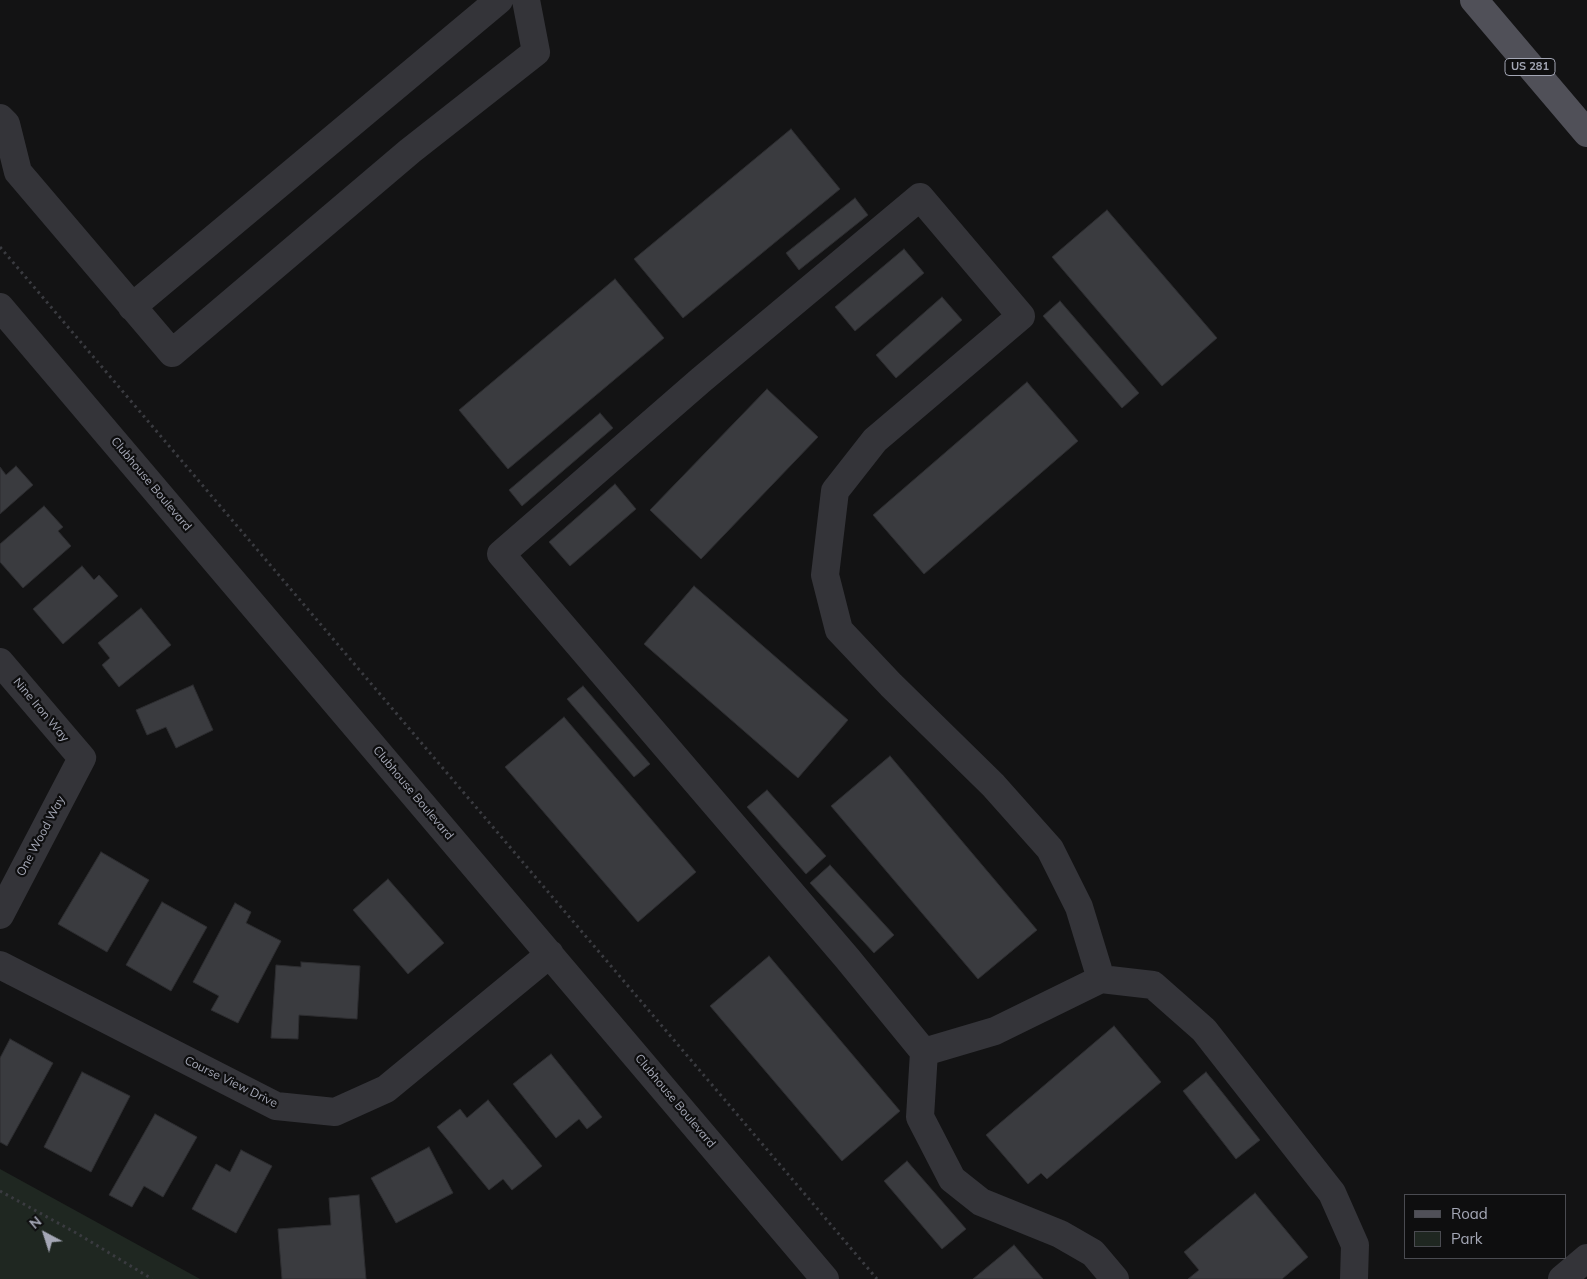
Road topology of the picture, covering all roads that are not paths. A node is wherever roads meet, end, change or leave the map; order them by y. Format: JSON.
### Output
{"nodes":[{"id":1,"x":499,"y":0,"type":"edge"},
{"id":2,"x":526,"y":0,"type":"edge"},
{"id":3,"x":1474,"y":0,"type":"edge"},
{"id":4,"x":0,"y":118,"type":"edge"},
{"id":5,"x":1587,"y":133,"type":"edge"},
{"id":6,"x":0,"y":307,"type":"edge"},
{"id":7,"x":132,"y":307,"type":"junction"},
{"id":8,"x":0,"y":662,"type":"edge"},
{"id":9,"x":82,"y":758,"type":"joint"},
{"id":10,"x":0,"y":915,"type":"edge"},
{"id":11,"x":550,"y":954,"type":"junction"},
{"id":12,"x":0,"y":965,"type":"edge"},
{"id":13,"x":1101,"y":979,"type":"junction"},
{"id":14,"x":924,"y":1052,"type":"junction"},
{"id":15,"x":1587,"y":1258,"type":"edge"},
{"id":16,"x":825,"y":1279,"type":"edge"},
{"id":17,"x":1115,"y":1279,"type":"edge"},
{"id":18,"x":1354,"y":1279,"type":"edge"},
{"id":19,"x":1562,"y":1279,"type":"edge"}],
"edges":[{"from":1,"to":7,"type":"street"},
{"from":2,"to":7,"type":"street"},
{"from":3,"to":5,"type":"main road","number":"US 281"},
{"from":4,"to":7,"type":"street"},
{"from":6,"to":11,"type":"street","name":"Clubhouse Boulevard"},
{"from":8,"to":9,"type":"street","name":"Nine Iron Way"},
{"from":9,"to":10,"type":"street","name":"One Wood Way"},
{"from":11,"to":12,"type":"street","name":"Course View Drive"},
{"from":11,"to":16,"type":"street","name":"Clubhouse Boulevard"},
{"from":13,"to":14,"type":"street"},
{"from":13,"to":14,"type":"street"},
{"from":13,"to":18,"type":"street"},
{"from":14,"to":17,"type":"street"},
{"from":15,"to":19,"type":"street"}]}
